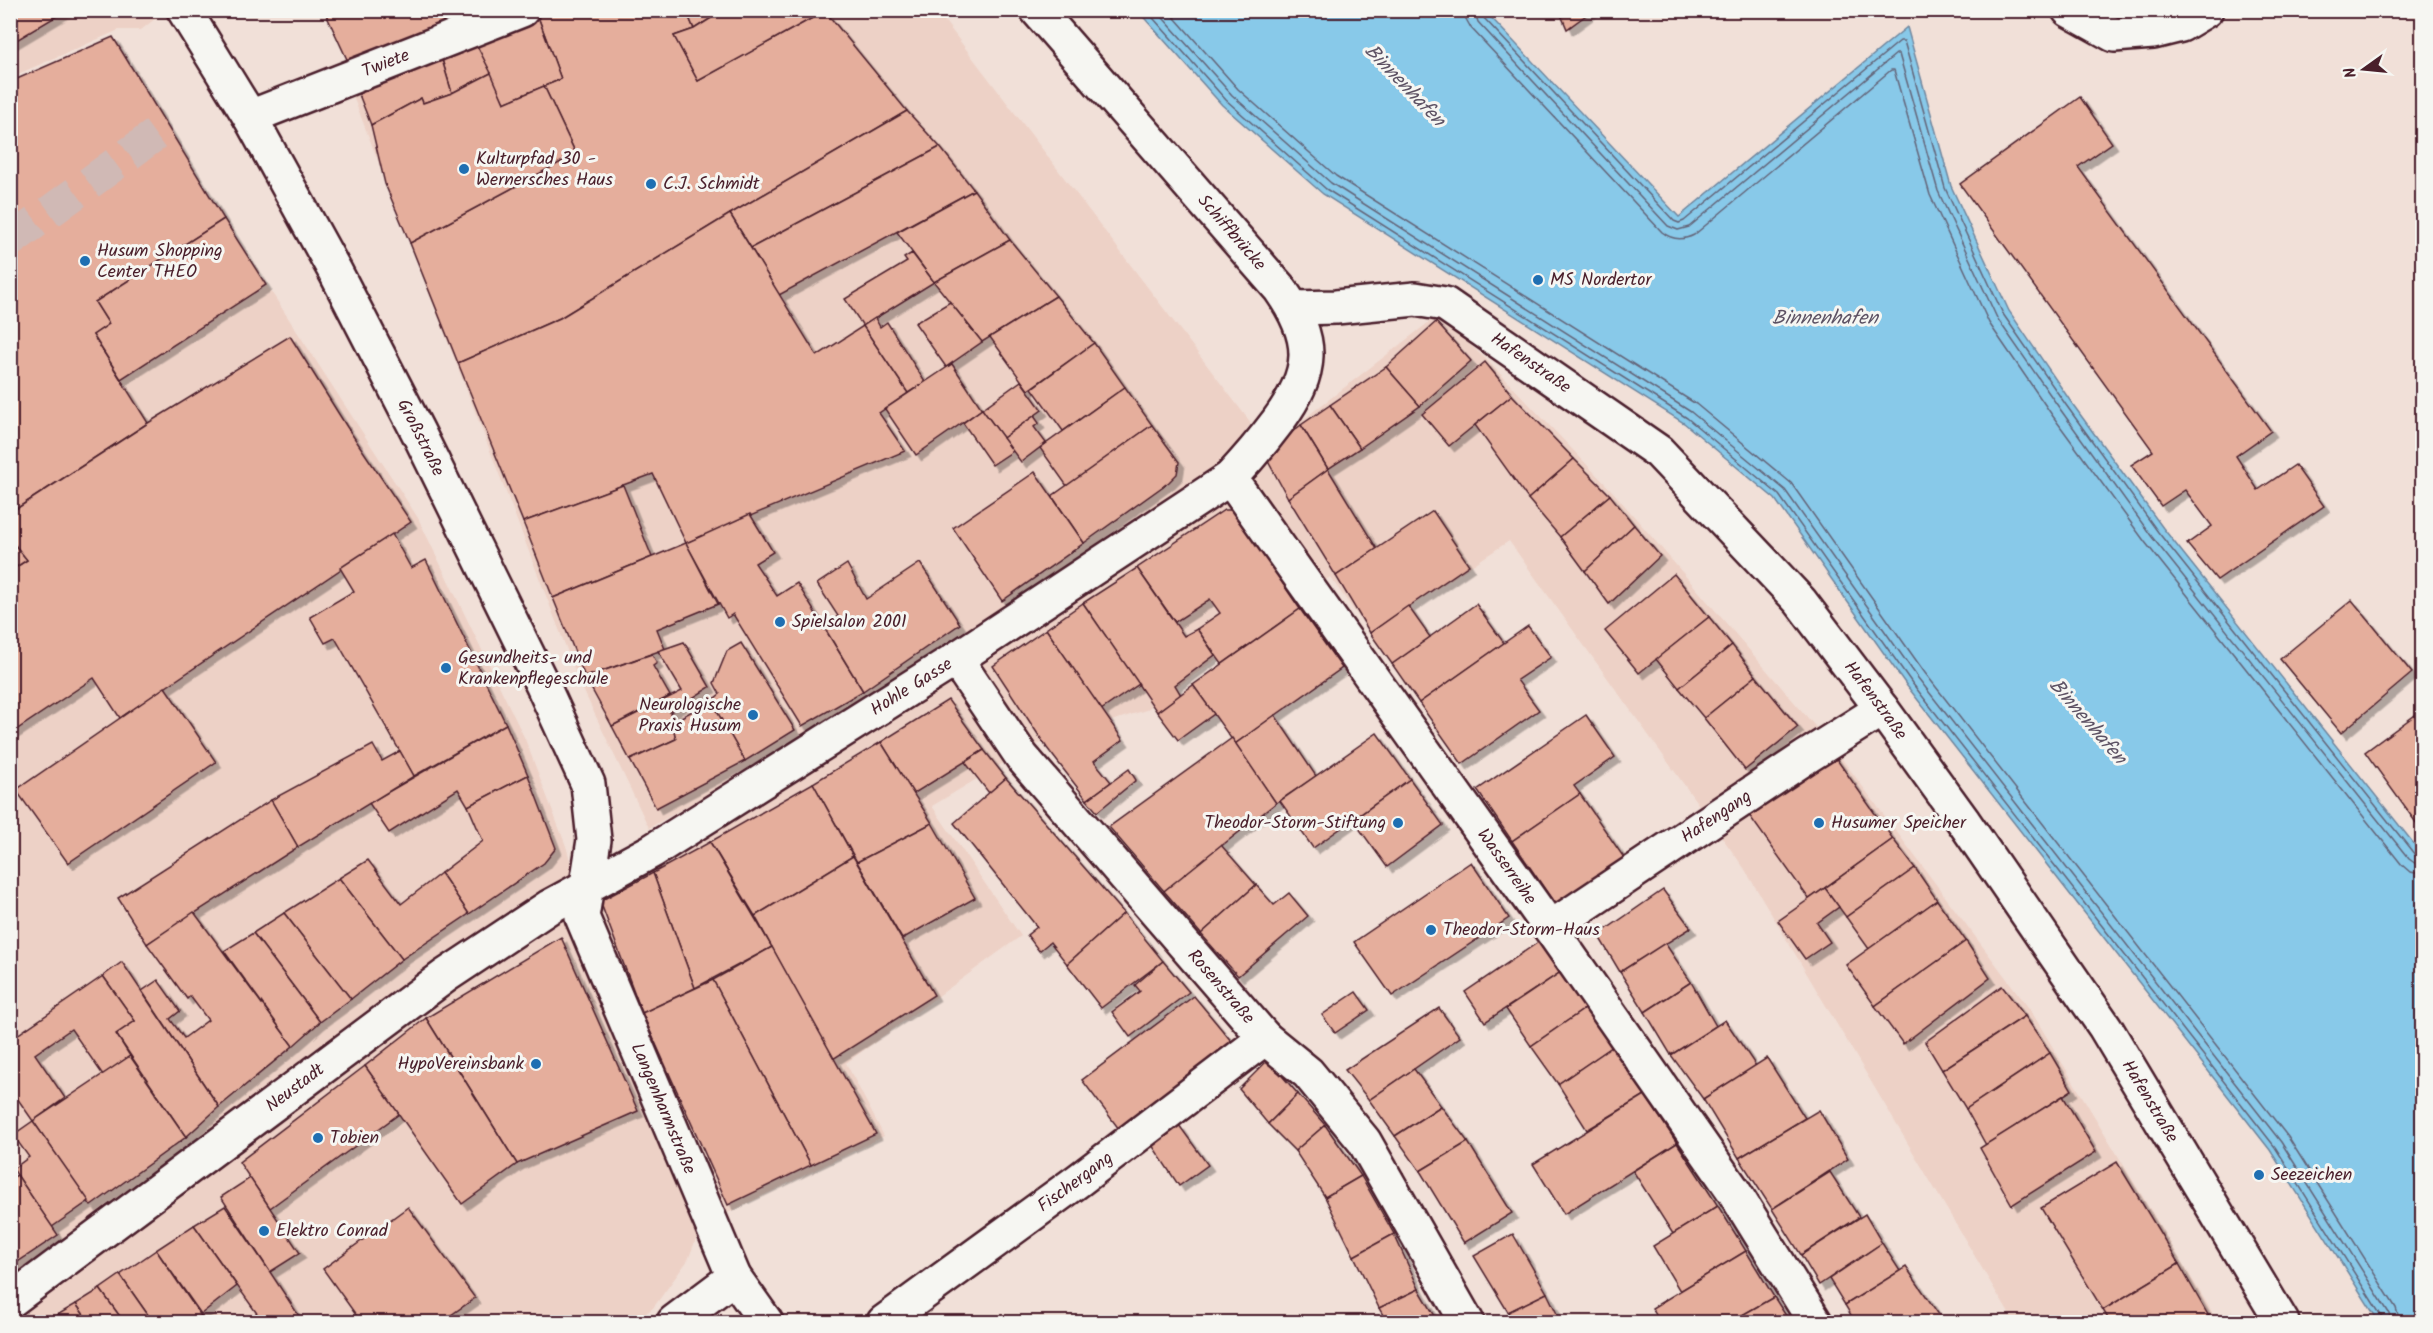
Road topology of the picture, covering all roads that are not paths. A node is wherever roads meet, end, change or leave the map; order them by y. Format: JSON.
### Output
{"nodes":[{"id":1,"x":184,"y":10,"type":"edge"},
{"id":2,"x":522,"y":10,"type":"edge"},
{"id":3,"x":1037,"y":10,"type":"edge"},
{"id":4,"x":2069,"y":10,"type":"edge"},
{"id":5,"x":2206,"y":10,"type":"edge"},
{"id":6,"x":250,"y":117,"type":"junction"},
{"id":7,"x":1293,"y":308,"type":"junction"},
{"id":8,"x":1230,"y":478,"type":"junction"},
{"id":9,"x":956,"y":659,"type":"junction"},
{"id":10,"x":1882,"y":709,"type":"junction"},
{"id":11,"x":587,"y":887,"type":"junction"},
{"id":12,"x":1550,"y":928,"type":"junction"},
{"id":13,"x":1265,"y":1038,"type":"junction"},
{"id":14,"x":734,"y":1277,"type":"junction"},
{"id":15,"x":10,"y":1301,"type":"edge"},
{"id":16,"x":674,"y":1323,"type":"edge"},
{"id":17,"x":766,"y":1323,"type":"edge"},
{"id":18,"x":884,"y":1323,"type":"edge"},
{"id":19,"x":1467,"y":1323,"type":"edge"},
{"id":20,"x":1815,"y":1323,"type":"edge"},
{"id":21,"x":2282,"y":1323,"type":"edge"}],
"edges":[{"from":1,"to":6,"type":"street","name":"Großstraße"},
{"from":2,"to":6,"type":"street","name":"Twiete"},
{"from":3,"to":7,"type":"street","name":"Schiffbrücke"},
{"from":4,"to":5,"type":"street"},
{"from":6,"to":11,"type":"street","name":"Großstraße"},
{"from":7,"to":8,"type":"street","name":"Schiffbrücke"},
{"from":7,"to":10,"type":"street","name":"Hafenstraße"},
{"from":8,"to":9,"type":"street","name":"Hohle Gasse"},
{"from":8,"to":12,"type":"street","name":"Wasserreihe"},
{"from":9,"to":11,"type":"street","name":"Hohle Gasse"},
{"from":9,"to":13,"type":"street","name":"Rosenstraße"},
{"from":10,"to":12,"type":"street","name":"Hafengang"},
{"from":10,"to":21,"type":"street","name":"Hafenstraße"},
{"from":11,"to":14,"type":"street","name":"Langenharmstraße"},
{"from":11,"to":15,"type":"street","name":"Neustadt"},
{"from":12,"to":20,"type":"street","name":"Wasserreihe"},
{"from":13,"to":18,"type":"street","name":"Fischergang"},
{"from":13,"to":19,"type":"street","name":"Rosenstraße"},
{"from":14,"to":16,"type":"street"},
{"from":14,"to":17,"type":"street","name":"Langenharmstraße"}]}
